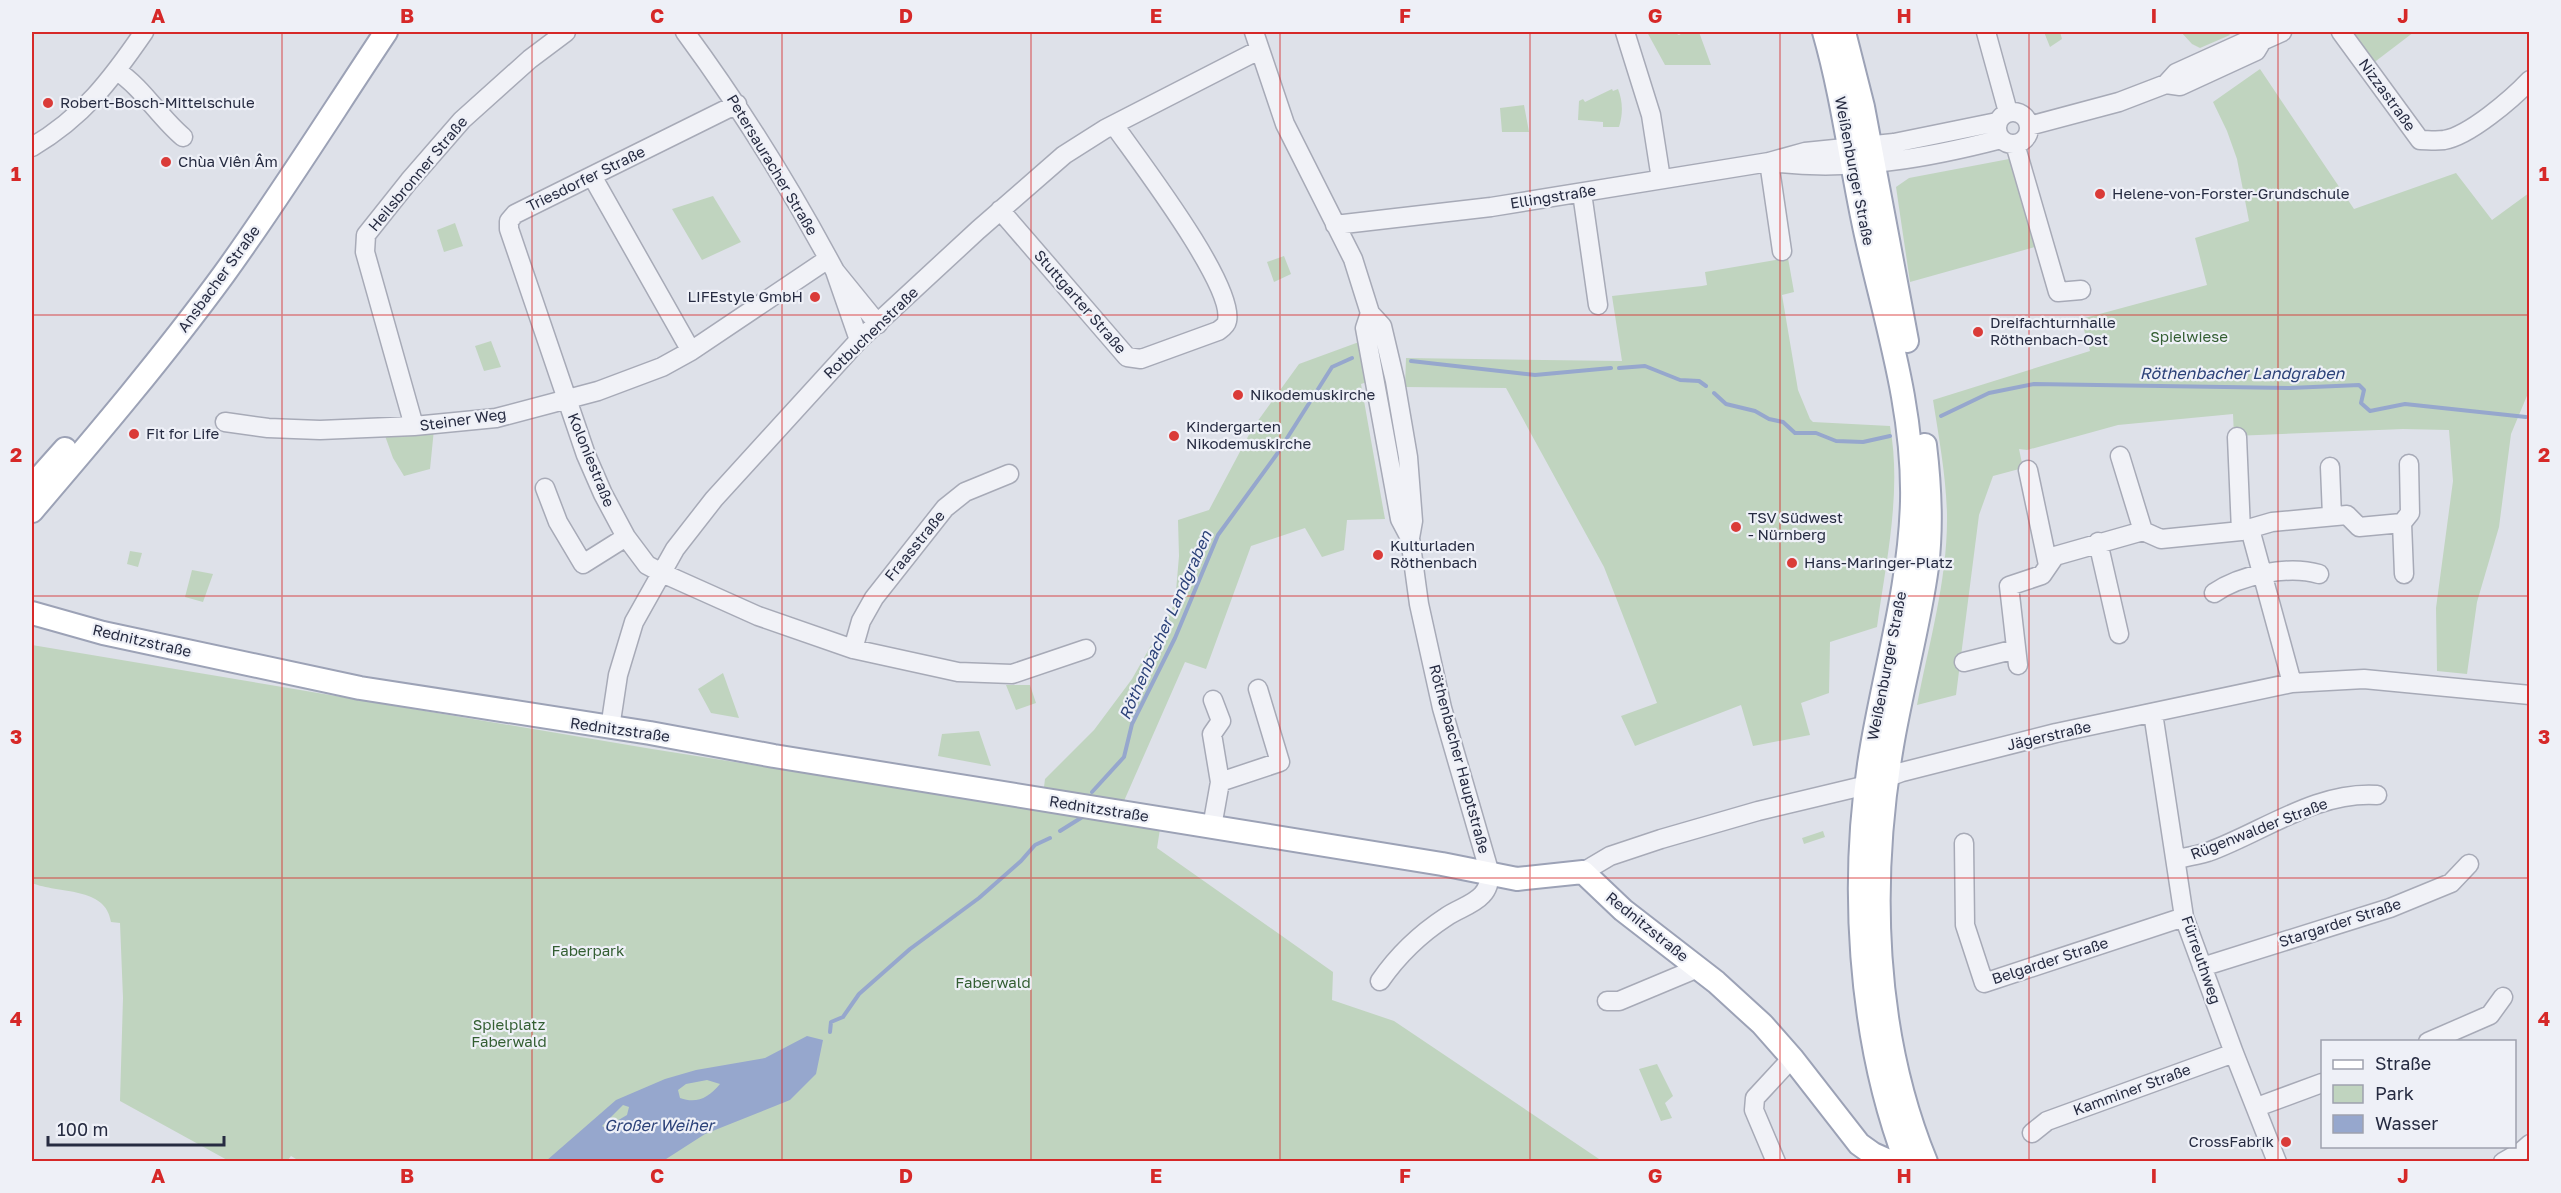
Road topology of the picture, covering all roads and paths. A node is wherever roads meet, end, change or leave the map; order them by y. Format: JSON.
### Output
{"nodes":[{"id":1,"x":144,"y":32,"type":"edge"},
{"id":2,"x":370,"y":32,"type":"edge"},
{"id":3,"x":386,"y":32,"type":"edge"},
{"id":4,"x":566,"y":32,"type":"edge"},
{"id":5,"x":685,"y":32,"type":"edge"},
{"id":6,"x":1254,"y":32,"type":"edge"},
{"id":7,"x":1625,"y":32,"type":"edge"},
{"id":8,"x":1824,"y":32,"type":"edge"},
{"id":9,"x":1844,"y":32,"type":"edge"},
{"id":10,"x":1986,"y":32,"type":"edge"},
{"id":11,"x":2282,"y":32,"type":"edge"},
{"id":12,"x":2341,"y":32,"type":"edge"},
{"id":13,"x":1259,"y":51,"type":"junction"},
{"id":14,"x":117,"y":71,"type":"junction"},
{"id":15,"x":2529,"y":80,"type":"edge"},
{"id":16,"x":737,"y":104,"type":"junction"},
{"id":17,"x":1114,"y":125,"type":"junction"},
{"id":18,"x":2029,"y":126,"type":"junction"},
{"id":19,"x":2005,"y":129,"type":"junction"},
{"id":20,"x":183,"y":138,"type":"dead end"},
{"id":21,"x":32,"y":147,"type":"edge"},
{"id":22,"x":1861,"y":156,"type":"junction"},
{"id":23,"x":1769,"y":162,"type":"junction"},
{"id":24,"x":592,"y":176,"type":"junction"},
{"id":25,"x":1661,"y":180,"type":"junction"},
{"id":26,"x":1582,"y":193,"type":"junction"},
{"id":27,"x":1000,"y":210,"type":"junction"},
{"id":28,"x":1335,"y":225,"type":"junction"},
{"id":29,"x":1782,"y":251,"type":"dead end"},
{"id":30,"x":831,"y":265,"type":"junction"},
{"id":31,"x":2080,"y":290,"type":"dead end"},
{"id":32,"x":1598,"y":305,"type":"dead end"},
{"id":33,"x":878,"y":324,"type":"junction"},
{"id":34,"x":860,"y":340,"type":"junction"},
{"id":35,"x":691,"y":351,"type":"junction"},
{"id":36,"x":567,"y":399,"type":"junction"},
{"id":37,"x":225,"y":422,"type":"dead end"},
{"id":38,"x":414,"y":426,"type":"junction"},
{"id":39,"x":2237,"y":437,"type":"dead end"},
{"id":40,"x":2120,"y":456,"type":"dead end"},
{"id":41,"x":2409,"y":464,"type":"dead end"},
{"id":42,"x":2330,"y":466,"type":"dead end"},
{"id":43,"x":2028,"y":470,"type":"dead end"},
{"id":44,"x":1009,"y":474,"type":"dead end"},
{"id":45,"x":32,"y":486,"type":"edge"},
{"id":46,"x":545,"y":488,"type":"dead end"},
{"id":47,"x":32,"y":511,"type":"edge"},
{"id":48,"x":2332,"y":516,"type":"junction"},
{"id":49,"x":2402,"y":523,"type":"junction"},
{"id":50,"x":2246,"y":530,"type":"junction"},
{"id":51,"x":2143,"y":531,"type":"junction"},
{"id":52,"x":626,"y":537,"type":"junction"},
{"id":53,"x":2098,"y":542,"type":"junction"},
{"id":54,"x":2048,"y":565,"type":"junction"},
{"id":55,"x":662,"y":573,"type":"junction"},
{"id":56,"x":2319,"y":574,"type":"dead end"},
{"id":57,"x":2404,"y":574,"type":"dead end"},
{"id":58,"x":2263,"y":575,"type":"junction"},
{"id":59,"x":2214,"y":593,"type":"dead end"},
{"id":60,"x":32,"y":613,"type":"edge"},
{"id":61,"x":2119,"y":634,"type":"dead end"},
{"id":62,"x":853,"y":649,"type":"junction"},
{"id":63,"x":1086,"y":649,"type":"dead end"},
{"id":64,"x":1964,"y":662,"type":"dead end"},
{"id":65,"x":2292,"y":682,"type":"junction"},
{"id":66,"x":1258,"y":689,"type":"dead end"},
{"id":67,"x":2529,"y":695,"type":"edge"},
{"id":68,"x":1213,"y":700,"type":"dead end"},
{"id":69,"x":2153,"y":713,"type":"junction"},
{"id":70,"x":610,"y":728,"type":"junction"},
{"id":71,"x":1888,"y":777,"type":"junction"},
{"id":72,"x":1220,"y":782,"type":"junction"},
{"id":73,"x":1867,"y":785,"type":"junction"},
{"id":74,"x":2377,"y":795,"type":"dead end"},
{"id":75,"x":1212,"y":827,"type":"junction"},
{"id":76,"x":1964,"y":843,"type":"dead end"},
{"id":77,"x":2177,"y":859,"type":"junction"},
{"id":78,"x":2469,"y":864,"type":"dead end"},
{"id":79,"x":1583,"y":872,"type":"junction"},
{"id":80,"x":1490,"y":874,"type":"junction"},
{"id":81,"x":2184,"y":917,"type":"junction"},
{"id":82,"x":2202,"y":967,"type":"junction"},
{"id":83,"x":1698,"y":968,"type":"junction"},
{"id":84,"x":1380,"y":981,"type":"dead end"},
{"id":85,"x":2503,"y":997,"type":"dead end"},
{"id":86,"x":1607,"y":1001,"type":"dead end"},
{"id":87,"x":2430,"y":1040,"type":"edge"},
{"id":88,"x":2234,"y":1053,"type":"junction"},
{"id":89,"x":1792,"y":1058,"type":"junction"},
{"id":90,"x":2321,"y":1083,"type":"edge"},
{"id":91,"x":2257,"y":1107,"type":"junction"},
{"id":92,"x":2032,"y":1133,"type":"dead end"},
{"id":93,"x":2529,"y":1144,"type":"edge"},
{"id":94,"x":1776,"y":1161,"type":"edge"},
{"id":95,"x":1891,"y":1161,"type":"edge"},
{"id":96,"x":1906,"y":1161,"type":"edge"},
{"id":97,"x":1926,"y":1161,"type":"edge"},
{"id":98,"x":2277,"y":1161,"type":"edge"},
{"id":99,"x":2503,"y":1161,"type":"edge"}],
"edges":[{"from":1,"to":14,"type":"street"},
{"from":2,"to":45,"type":"main road","name":"Ansbacher Straße"},
{"from":3,"to":47,"type":"main road","name":"Ansbacher Straße"},
{"from":4,"to":38,"type":"street","name":"Heilsbronner Straße"},
{"from":5,"to":16,"type":"street","name":"Petersauracher Straße"},
{"from":6,"to":13,"type":"street","name":"Röthenbacher Hauptstraße"},
{"from":7,"to":25,"type":"street"},
{"from":8,"to":22,"type":"main road","name":"Weißenburger Straße"},
{"from":9,"to":22,"type":"main road","name":"Weißenburger Straße"},
{"from":10,"to":19,"type":"street"},
{"from":11,"to":18,"type":"street"},
{"from":12,"to":15,"type":"street","name":"Nizzastraße"},
{"from":13,"to":17,"type":"street","name":"Rotbuchenstraße"},
{"from":13,"to":28,"type":"street","name":"Röthenbacher Hauptstraße"},
{"from":14,"to":20,"type":"street"},
{"from":14,"to":21,"type":"street"},
{"from":16,"to":24,"type":"street","name":"Triesdorfer Straße"},
{"from":16,"to":30,"type":"street","name":"Petersauracher Straße"},
{"from":17,"to":27,"type":"street","name":"Rotbuchenstraße"},
{"from":17,"to":27,"type":"street","name":"Stuttgarter Straße"},
{"from":18,"to":19,"type":"street"},
{"from":18,"to":19,"type":"street"},
{"from":19,"to":22,"type":"street","name":"Ellingstraße"},
{"from":19,"to":31,"type":"street"},
{"from":22,"to":23,"type":"street","name":"Ellingstraße"},
{"from":22,"to":71,"type":"main road","name":"Weißenburger Straße"},
{"from":22,"to":73,"type":"main road","name":"Weißenburger Straße"},
{"from":23,"to":25,"type":"street","name":"Ellingstraße"},
{"from":23,"to":29,"type":"street"},
{"from":24,"to":35,"type":"street"},
{"from":24,"to":36,"type":"street","name":"Triesdorfer Straße"},
{"from":25,"to":26,"type":"street","name":"Ellingstraße"},
{"from":26,"to":28,"type":"street","name":"Ellingstraße"},
{"from":26,"to":32,"type":"street"},
{"from":27,"to":33,"type":"street","name":"Rotbuchenstraße"},
{"from":28,"to":80,"type":"street","name":"Röthenbacher Hauptstraße"},
{"from":30,"to":33,"type":"street","name":"Petersauracher Straße"},
{"from":30,"to":34,"type":"street","name":"Petersauracher Straße"},
{"from":30,"to":35,"type":"street","name":"Steiner Weg"},
{"from":33,"to":34,"type":"street","name":"Rotbuchenstraße"},
{"from":34,"to":55,"type":"street","name":"Rotbuchenstraße"},
{"from":35,"to":36,"type":"street","name":"Steiner Weg"},
{"from":36,"to":38,"type":"street","name":"Steiner Weg"},
{"from":36,"to":52,"type":"street","name":"Koloniestraße"},
{"from":37,"to":38,"type":"street","name":"Steiner Weg"},
{"from":39,"to":50,"type":"street"},
{"from":40,"to":51,"type":"street"},
{"from":41,"to":49,"type":"street"},
{"from":42,"to":48,"type":"street"},
{"from":43,"to":54,"type":"street"},
{"from":44,"to":62,"type":"street","name":"Fraasstraße"},
{"from":46,"to":52,"type":"street"},
{"from":48,"to":49,"type":"street"},
{"from":48,"to":50,"type":"street"},
{"from":49,"to":57,"type":"street"},
{"from":50,"to":51,"type":"street"},
{"from":50,"to":58,"type":"street"},
{"from":51,"to":53,"type":"street"},
{"from":52,"to":55,"type":"street","name":"Koloniestraße"},
{"from":53,"to":54,"type":"street"},
{"from":53,"to":61,"type":"street"},
{"from":54,"to":64,"type":"street"},
{"from":55,"to":62,"type":"street","name":"Koloniestraße"},
{"from":55,"to":70,"type":"street","name":"Rotbuchenstraße"},
{"from":56,"to":58,"type":"street"},
{"from":58,"to":59,"type":"street"},
{"from":58,"to":65,"type":"street"},
{"from":60,"to":70,"type":"main road","name":"Rednitzstraße"},
{"from":62,"to":63,"type":"street","name":"Koloniestraße"},
{"from":65,"to":67,"type":"street","name":"Jägerstraße"},
{"from":65,"to":69,"type":"street","name":"Jägerstraße"},
{"from":66,"to":72,"type":"street"},
{"from":68,"to":72,"type":"street"},
{"from":69,"to":71,"type":"street","name":"Jägerstraße"},
{"from":69,"to":77,"type":"street","name":"Fürreuthweg"},
{"from":70,"to":75,"type":"main road","name":"Rednitzstraße"},
{"from":71,"to":73,"type":"street","name":"Jägerstraße"},
{"from":71,"to":97,"type":"main road","name":"Weißenburger Straße"},
{"from":72,"to":75,"type":"street"},
{"from":73,"to":79,"type":"street","name":"Jägerstraße"},
{"from":73,"to":96,"type":"main road","name":"Weißenburger Straße"},
{"from":74,"to":77,"type":"street","name":"Rügenwalder Straße"},
{"from":75,"to":80,"type":"main road","name":"Rednitzstraße"},
{"from":76,"to":81,"type":"street","name":"Belgarder Straße"},
{"from":77,"to":81,"type":"street","name":"Fürreuthweg"},
{"from":78,"to":82,"type":"street","name":"Stargarder Straße"},
{"from":79,"to":80,"type":"main road","name":"Rednitzstraße"},
{"from":79,"to":83,"type":"main road","name":"Rednitzstraße"},
{"from":80,"to":84,"type":"street"},
{"from":81,"to":82,"type":"street","name":"Fürreuthweg"},
{"from":82,"to":88,"type":"street","name":"Fürreuthweg"},
{"from":83,"to":86,"type":"street","name":"Rednitzstraße"},
{"from":83,"to":89,"type":"main road","name":"Rednitzstraße"},
{"from":85,"to":87,"type":"street"},
{"from":88,"to":91,"type":"street","name":"Fürreuthweg"},
{"from":88,"to":92,"type":"street","name":"Kamminer Straße"},
{"from":89,"to":94,"type":"street"},
{"from":89,"to":95,"type":"main road","name":"Rednitzstraße"},
{"from":90,"to":91,"type":"street"},
{"from":91,"to":98,"type":"street","name":"Fürreuthweg"},
{"from":93,"to":99,"type":"street"}]}
